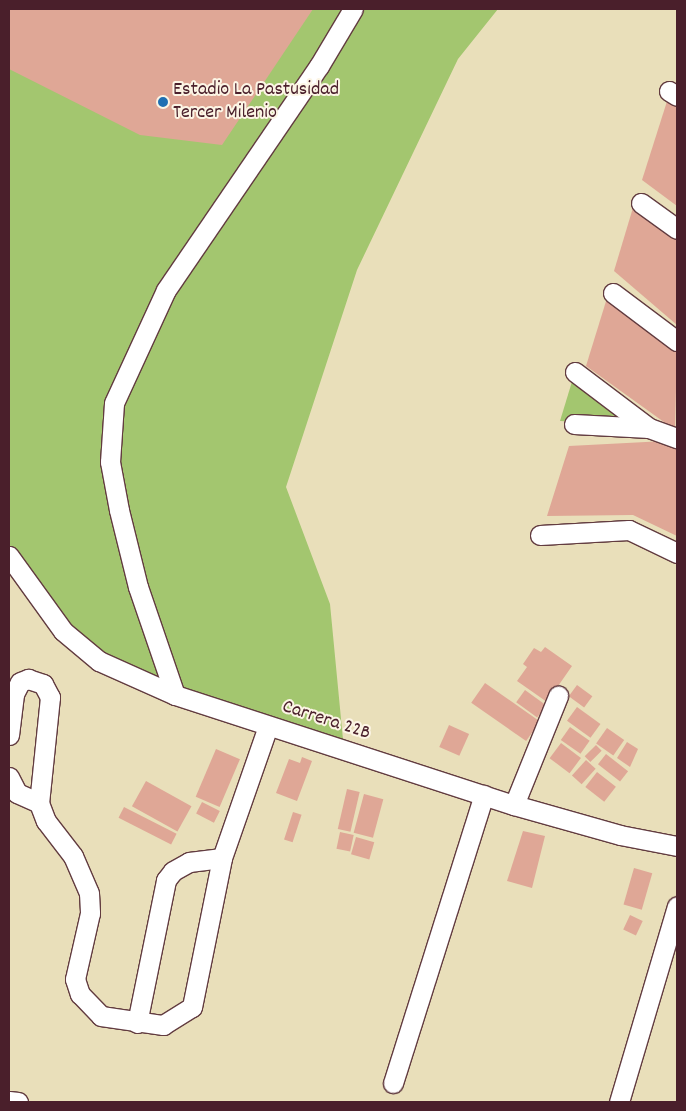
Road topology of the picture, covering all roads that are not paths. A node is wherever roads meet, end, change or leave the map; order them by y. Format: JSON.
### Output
{"nodes":[{"id":1,"x":353,"y":9,"type":"edge"},
{"id":2,"x":641,"y":203,"type":"dead end"},
{"id":3,"x":677,"y":229,"type":"edge"},
{"id":4,"x":613,"y":293,"type":"dead end"},
{"id":5,"x":677,"y":341,"type":"edge"},
{"id":6,"x":574,"y":372,"type":"dead end"},
{"id":7,"x":574,"y":424,"type":"dead end"},
{"id":8,"x":649,"y":428,"type":"junction"},
{"id":9,"x":677,"y":438,"type":"edge"},
{"id":10,"x":540,"y":535,"type":"dead end"},
{"id":11,"x":677,"y":553,"type":"edge"},
{"id":12,"x":9,"y":556,"type":"edge"},
{"id":13,"x":175,"y":695,"type":"junction"},
{"id":14,"x":558,"y":696,"type":"dead end"},
{"id":15,"x":268,"y":726,"type":"junction"},
{"id":16,"x":9,"y":735,"type":"edge"},
{"id":17,"x":9,"y":777,"type":"edge"},
{"id":18,"x":484,"y":795,"type":"junction"},
{"id":19,"x":39,"y":803,"type":"junction"},
{"id":20,"x":514,"y":804,"type":"junction"},
{"id":21,"x":677,"y":846,"type":"edge"},
{"id":22,"x":222,"y":858,"type":"junction"},
{"id":23,"x":677,"y":906,"type":"edge"},
{"id":24,"x":137,"y":1023,"type":"junction"},
{"id":25,"x":393,"y":1083,"type":"dead end"},
{"id":26,"x":9,"y":1101,"type":"edge"},
{"id":27,"x":18,"y":1102,"type":"edge"},
{"id":28,"x":619,"y":1102,"type":"edge"}],
"edges":[{"from":1,"to":13,"type":"street"},
{"from":2,"to":3,"type":"street"},
{"from":4,"to":5,"type":"street"},
{"from":6,"to":8,"type":"street"},
{"from":7,"to":8,"type":"street"},
{"from":8,"to":9,"type":"street"},
{"from":10,"to":11,"type":"street"},
{"from":12,"to":13,"type":"street","name":"Carrera 22B"},
{"from":13,"to":15,"type":"street","name":"Carrera 22B"},
{"from":14,"to":20,"type":"street"},
{"from":15,"to":18,"type":"street","name":"Carrera 22B"},
{"from":15,"to":22,"type":"street"},
{"from":16,"to":19,"type":"street"},
{"from":17,"to":19,"type":"street"},
{"from":18,"to":20,"type":"street","name":"Carrera 22B"},
{"from":18,"to":25,"type":"street"},
{"from":19,"to":24,"type":"street"},
{"from":20,"to":21,"type":"street","name":"Carrera 22B"},
{"from":22,"to":24,"type":"street"},
{"from":22,"to":24,"type":"street"},
{"from":23,"to":28,"type":"street"},
{"from":26,"to":27,"type":"street"}]}
